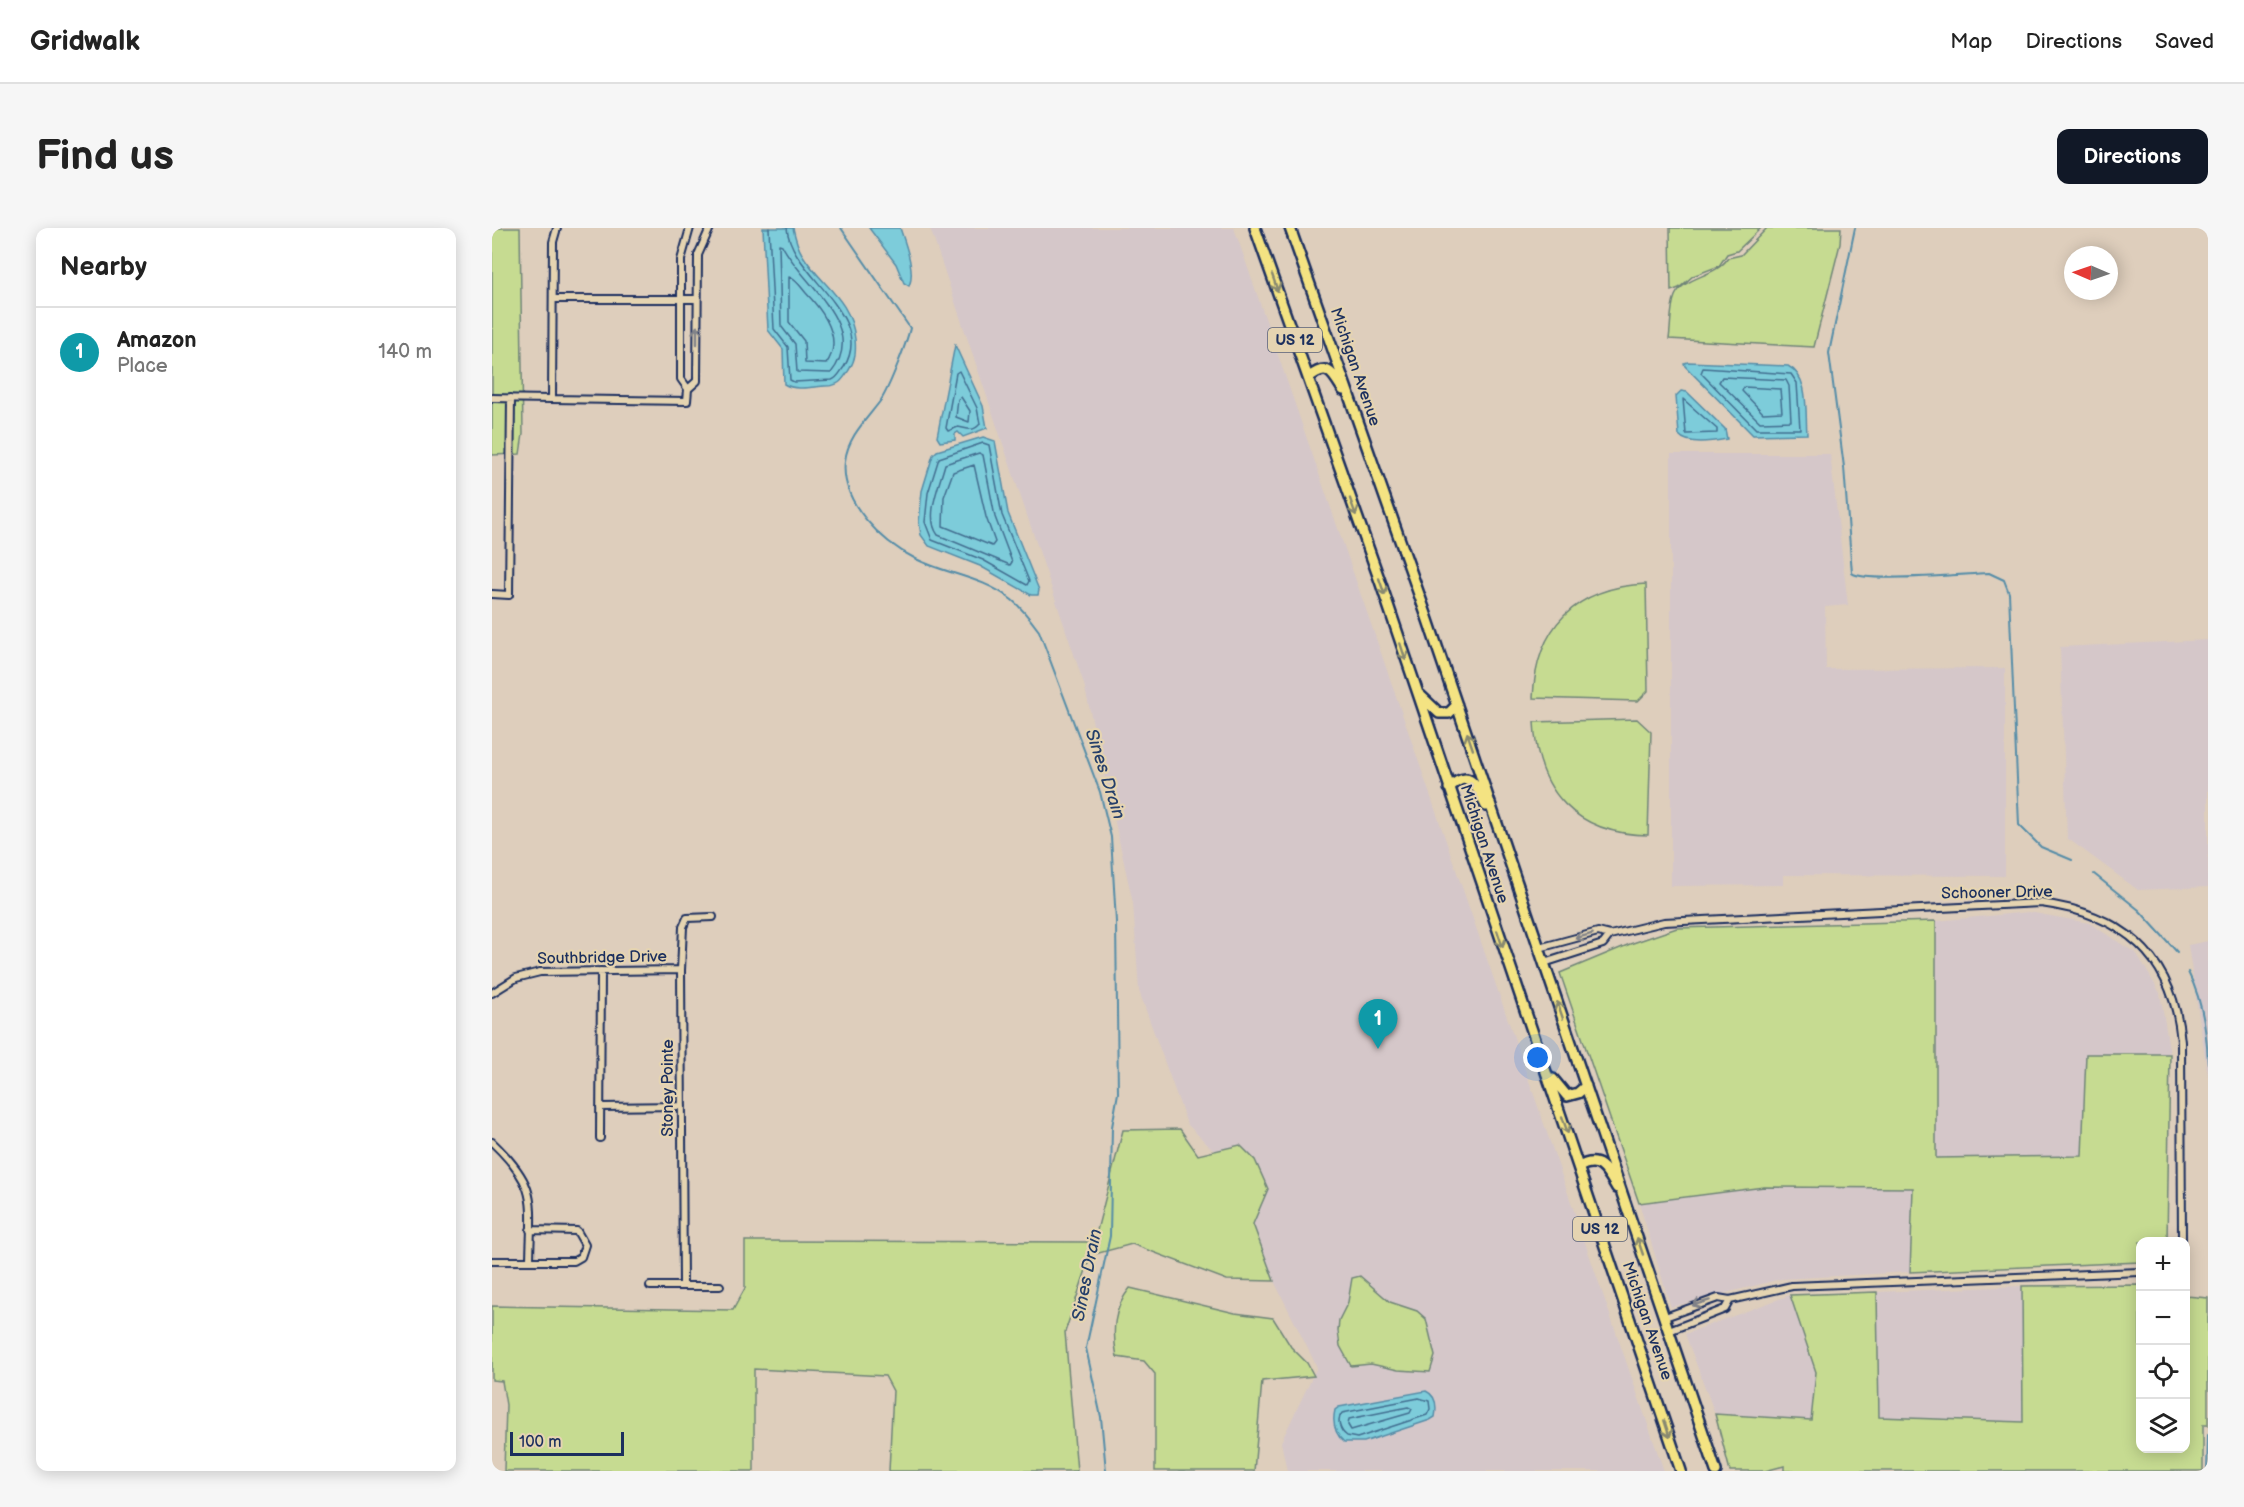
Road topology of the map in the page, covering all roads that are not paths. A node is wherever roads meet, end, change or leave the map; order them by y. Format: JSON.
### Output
{"nodes":[{"id":1,"x":557,"y":228,"type":"edge"},
{"id":2,"x":690,"y":228,"type":"edge"},
{"id":3,"x":710,"y":228,"type":"edge"},
{"id":4,"x":1255,"y":228,"type":"edge"},
{"id":5,"x":1290,"y":228,"type":"edge"},
{"id":6,"x":553,"y":299,"type":"junction"},
{"id":7,"x":681,"y":299,"type":"junction"},
{"id":8,"x":697,"y":299,"type":"junction"},
{"id":9,"x":1308,"y":378,"type":"junction"},
{"id":10,"x":688,"y":389,"type":"junction"},
{"id":11,"x":492,"y":398,"type":"edge"},
{"id":12,"x":511,"y":398,"type":"junction"},
{"id":13,"x":552,"y":398,"type":"junction"},
{"id":14,"x":1354,"y":408,"type":"junction"},
{"id":15,"x":492,"y":594,"type":"edge"},
{"id":16,"x":1417,"y":691,"type":"junction"},
{"id":17,"x":1457,"y":705,"type":"junction"},
{"id":18,"x":1449,"y":788,"type":"junction"},
{"id":19,"x":1501,"y":838,"type":"junction"},
{"id":20,"x":713,"y":917,"type":"dead end"},
{"id":21,"x":1610,"y":935,"type":"junction"},
{"id":22,"x":1539,"y":948,"type":"junction"},
{"id":23,"x":1544,"y":963,"type":"junction"},
{"id":24,"x":681,"y":970,"type":"junction"},
{"id":25,"x":601,"y":971,"type":"junction"},
{"id":26,"x":492,"y":993,"type":"edge"},
{"id":27,"x":1546,"y":1070,"type":"junction"},
{"id":28,"x":1586,"y":1086,"type":"junction"},
{"id":29,"x":682,"y":1106,"type":"junction"},
{"id":30,"x":600,"y":1107,"type":"junction"},
{"id":31,"x":600,"y":1138,"type":"dead end"},
{"id":32,"x":492,"y":1142,"type":"edge"},
{"id":33,"x":1579,"y":1167,"type":"junction"},
{"id":34,"x":1626,"y":1203,"type":"junction"},
{"id":35,"x":530,"y":1230,"type":"junction"},
{"id":36,"x":2182,"y":1237,"type":"edge"},
{"id":37,"x":492,"y":1261,"type":"edge"},
{"id":38,"x":530,"y":1261,"type":"junction"},
{"id":39,"x":2136,"y":1272,"type":"edge"},
{"id":40,"x":683,"y":1285,"type":"junction"},
{"id":41,"x":650,"y":1286,"type":"dead end"},
{"id":42,"x":720,"y":1286,"type":"dead end"},
{"id":43,"x":1730,"y":1300,"type":"junction"},
{"id":44,"x":1665,"y":1317,"type":"junction"},
{"id":45,"x":1669,"y":1331,"type":"junction"},
{"id":46,"x":1681,"y":1471,"type":"edge"},
{"id":47,"x":1715,"y":1471,"type":"edge"}],
"edges":[{"from":1,"to":6,"type":"street"},
{"from":2,"to":7,"type":"street"},
{"from":3,"to":8,"type":"street"},
{"from":4,"to":9,"type":"main road","name":"Michigan Avenue","number":"US 12","one_way":true},
{"from":5,"to":14,"type":"main road","name":"Michigan Avenue","number":"US 12"},
{"from":6,"to":7,"type":"street"},
{"from":6,"to":13,"type":"street"},
{"from":7,"to":8,"type":"street"},
{"from":7,"to":10,"type":"street"},
{"from":10,"to":8,"type":"street","one_way":true},
{"from":9,"to":14,"type":"main road"},
{"from":9,"to":16,"type":"main road","name":"Michigan Avenue","number":"US 12","one_way":true},
{"from":10,"to":13,"type":"street"},
{"from":11,"to":12,"type":"street"},
{"from":12,"to":13,"type":"street"},
{"from":12,"to":15,"type":"street"},
{"from":14,"to":17,"type":"main road","name":"Michigan Avenue","number":"US 12"},
{"from":16,"to":17,"type":"main road"},
{"from":16,"to":18,"type":"main road","name":"Michigan Avenue","number":"US 12"},
{"from":19,"to":17,"type":"main road","name":"Michigan Avenue","number":"US 12","one_way":true},
{"from":18,"to":19,"type":"main road"},
{"from":18,"to":27,"type":"main road","name":"Michigan Avenue","number":"US 12","one_way":true},
{"from":19,"to":22,"type":"main road","name":"Michigan Avenue","number":"US 12"},
{"from":20,"to":24,"type":"street","name":"Stoney Pointe"},
{"from":21,"to":22,"type":"street","name":"Schooner Drive","one_way":true},
{"from":21,"to":23,"type":"street","name":"Schooner Drive"},
{"from":21,"to":36,"type":"street","name":"Schooner Drive"},
{"from":22,"to":23,"type":"main road","name":"Michigan Avenue","number":"US 12"},
{"from":28,"to":23,"type":"main road","name":"Michigan Avenue","number":"US 12","one_way":true},
{"from":24,"to":25,"type":"street","name":"Southbridge Drive"},
{"from":24,"to":29,"type":"street","name":"Stoney Pointe"},
{"from":25,"to":26,"type":"street","name":"Southbridge Drive"},
{"from":25,"to":30,"type":"street"},
{"from":27,"to":28,"type":"main road"},
{"from":27,"to":33,"type":"main road","name":"Michigan Avenue","number":"US 12","one_way":true},
{"from":28,"to":34,"type":"main road","name":"Michigan Avenue","number":"US 12"},
{"from":29,"to":30,"type":"street"},
{"from":29,"to":40,"type":"street","name":"Stoney Pointe"},
{"from":30,"to":31,"type":"street"},
{"from":32,"to":35,"type":"street"},
{"from":33,"to":34,"type":"main road"},
{"from":33,"to":46,"type":"main road","name":"Michigan Avenue","number":"US 12","one_way":true},
{"from":44,"to":34,"type":"main road","name":"Michigan Avenue","number":"US 12","one_way":true},
{"from":35,"to":38,"type":"street"},
{"from":35,"to":38,"type":"street"},
{"from":37,"to":38,"type":"street"},
{"from":39,"to":43,"type":"street"},
{"from":40,"to":41,"type":"street"},
{"from":40,"to":42,"type":"street"},
{"from":43,"to":44,"type":"street","one_way":true},
{"from":43,"to":45,"type":"street"},
{"from":44,"to":45,"type":"main road","name":"Michigan Avenue","number":"US 12"},
{"from":45,"to":47,"type":"main road","name":"Michigan Avenue","number":"US 12"}]}
